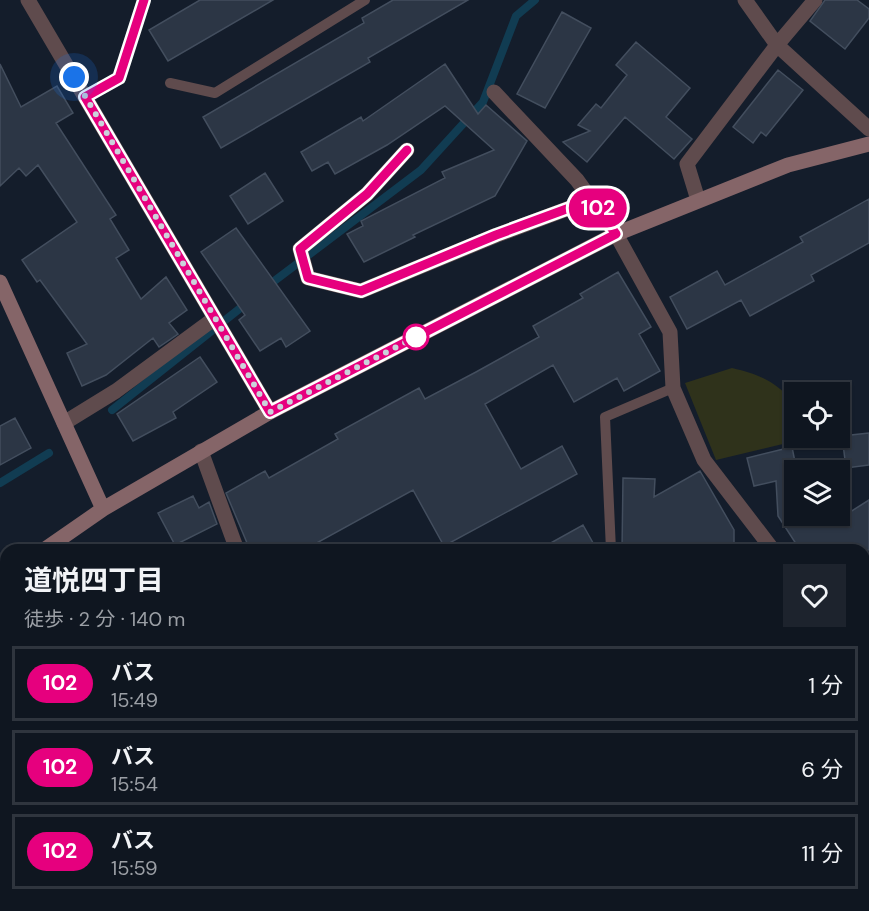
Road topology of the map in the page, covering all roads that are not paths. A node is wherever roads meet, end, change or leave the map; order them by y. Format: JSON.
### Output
{"nodes":[{"id":1,"x":28,"y":0,"type":"edge"},
{"id":2,"x":144,"y":0,"type":"edge"},
{"id":3,"x":365,"y":0,"type":"edge"},
{"id":4,"x":745,"y":0,"type":"edge"},
{"id":5,"x":815,"y":0,"type":"edge"},
{"id":6,"x":777,"y":45,"type":"junction"},
{"id":7,"x":170,"y":83,"type":"dead end"},
{"id":8,"x":494,"y":92,"type":"dead end"},
{"id":9,"x":85,"y":97,"type":"junction"},
{"id":10,"x":869,"y":129,"type":"edge"},
{"id":11,"x":869,"y":144,"type":"edge"},
{"id":12,"x":407,"y":150,"type":"dead end"},
{"id":13,"x":591,"y":200,"type":"junction"},
{"id":14,"x":698,"y":200,"type":"junction"},
{"id":15,"x":616,"y":234,"type":"junction"},
{"id":16,"x":0,"y":282,"type":"edge"},
{"id":17,"x":215,"y":318,"type":"junction"},
{"id":18,"x":673,"y":388,"type":"junction"},
{"id":19,"x":270,"y":412,"type":"junction"},
{"id":20,"x":64,"y":423,"type":"junction"},
{"id":21,"x":201,"y":451,"type":"junction"},
{"id":22,"x":103,"y":509,"type":"junction"},
{"id":23,"x":53,"y":544,"type":"edge"},
{"id":24,"x":235,"y":544,"type":"edge"},
{"id":25,"x":611,"y":544,"type":"edge"},
{"id":26,"x":768,"y":544,"type":"edge"}],
"edges":[{"from":1,"to":9,"type":"street"},
{"from":2,"to":9,"type":"lane"},
{"from":3,"to":7,"type":"lane"},
{"from":4,"to":6,"type":"street"},
{"from":5,"to":6,"type":"street"},
{"from":6,"to":10,"type":"street"},
{"from":6,"to":14,"type":"street"},
{"from":8,"to":13,"type":"street"},
{"from":9,"to":17,"type":"street"},
{"from":11,"to":14,"type":"street"},
{"from":12,"to":13,"type":"street"},
{"from":13,"to":15,"type":"street"},
{"from":14,"to":15,"type":"street"},
{"from":15,"to":18,"type":"street"},
{"from":15,"to":19,"type":"street"},
{"from":16,"to":20,"type":"street"},
{"from":17,"to":19,"type":"street"},
{"from":17,"to":20,"type":"street"},
{"from":18,"to":25,"type":"lane"},
{"from":18,"to":26,"type":"street"},
{"from":19,"to":21,"type":"street"},
{"from":20,"to":22,"type":"street"},
{"from":21,"to":22,"type":"street"},
{"from":21,"to":24,"type":"street"},
{"from":22,"to":23,"type":"street"}]}
